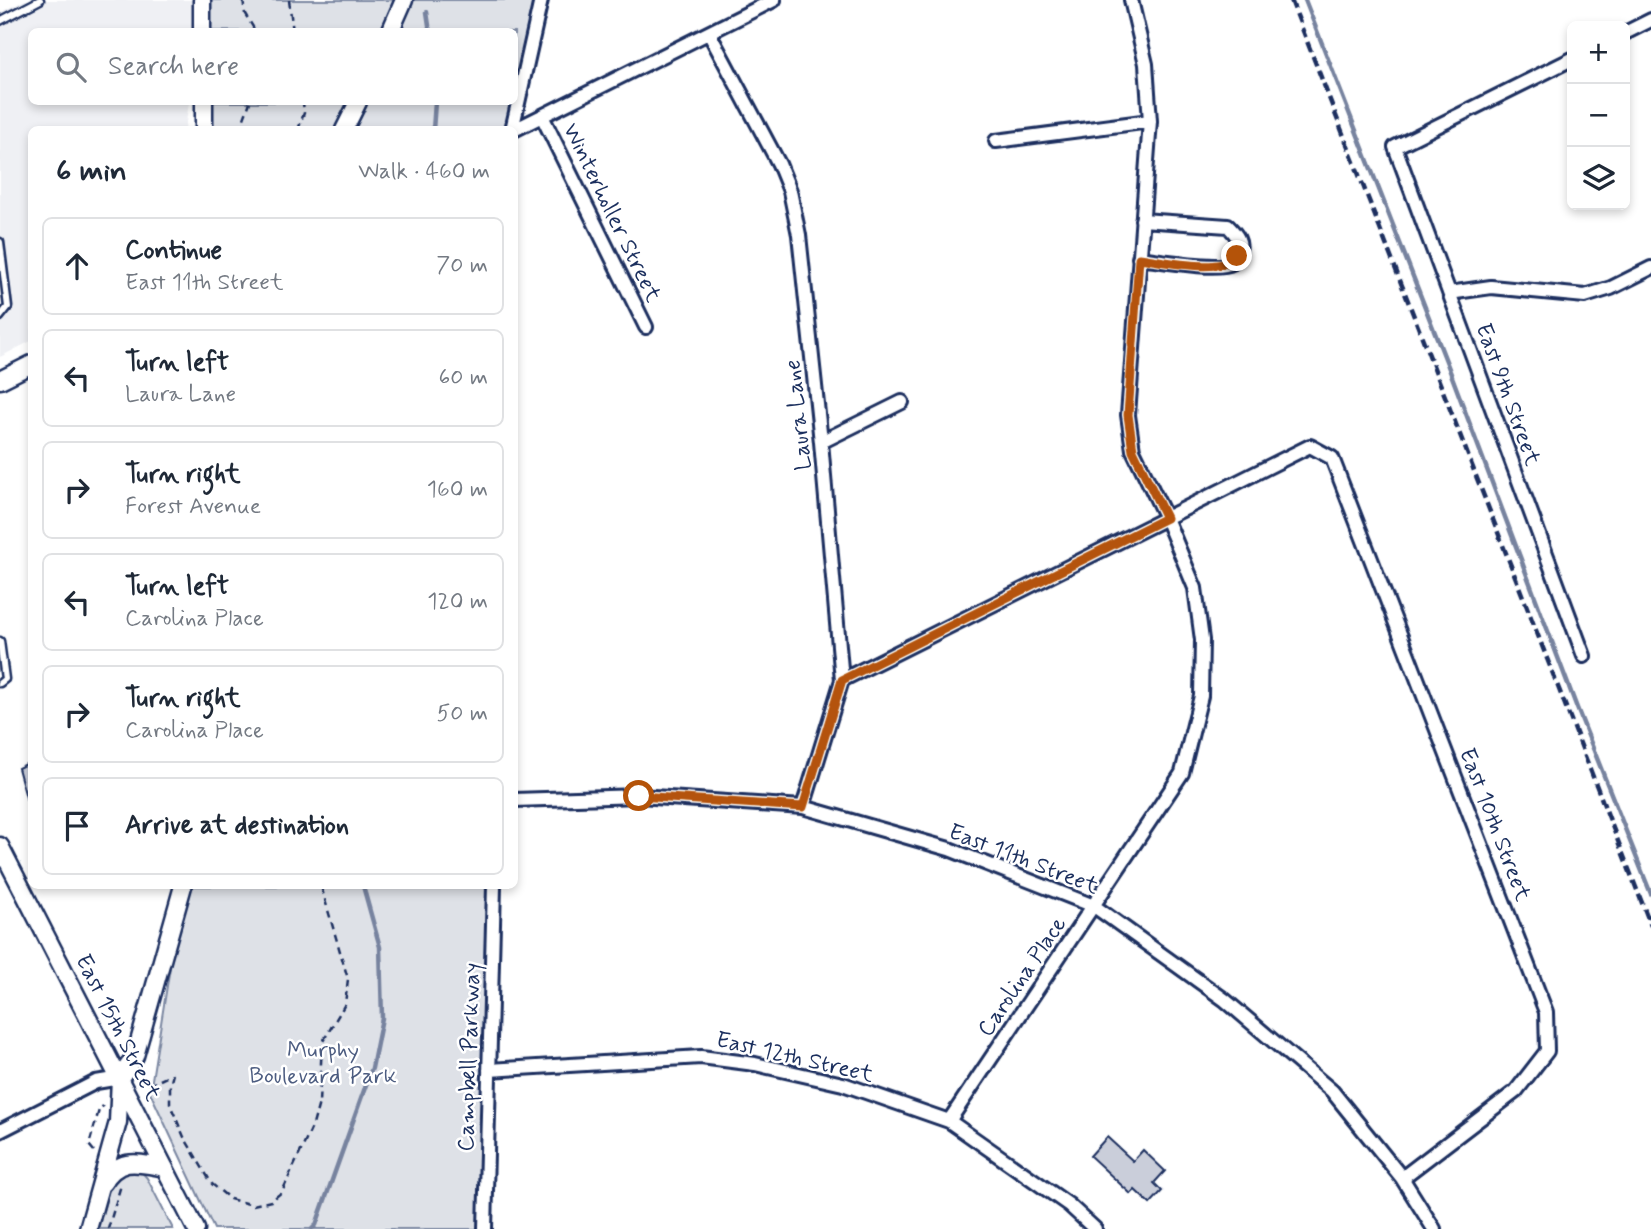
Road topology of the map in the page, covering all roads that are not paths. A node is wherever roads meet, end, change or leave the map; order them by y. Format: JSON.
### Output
{"nodes":[{"id":1,"x":40,"y":0,"type":"edge"},
{"id":2,"x":202,"y":0,"type":"edge"},
{"id":3,"x":404,"y":0,"type":"edge"},
{"id":4,"x":541,"y":0,"type":"edge"},
{"id":5,"x":774,"y":0,"type":"edge"},
{"id":6,"x":1131,"y":0,"type":"edge"},
{"id":7,"x":1651,"y":20,"type":"edge"},
{"id":8,"x":0,"y":21,"type":"edge"},
{"id":9,"x":202,"y":28,"type":"edge"},
{"id":10,"x":392,"y":28,"type":"edge"},
{"id":11,"x":1630,"y":30,"type":"edge"},
{"id":12,"x":709,"y":33,"type":"junction"},
{"id":13,"x":1567,"y":62,"type":"edge"},
{"id":14,"x":204,"y":105,"type":"edge"},
{"id":15,"x":356,"y":105,"type":"edge"},
{"id":16,"x":542,"y":116,"type":"junction"},
{"id":17,"x":1150,"y":121,"type":"junction"},
{"id":18,"x":204,"y":126,"type":"edge"},
{"id":19,"x":346,"y":126,"type":"edge"},
{"id":20,"x":514,"y":126,"type":"edge"},
{"id":21,"x":518,"y":128,"type":"edge"},
{"id":22,"x":996,"y":141,"type":"dead end"},
{"id":23,"x":1142,"y":220,"type":"junction"},
{"id":24,"x":0,"y":242,"type":"edge"},
{"id":25,"x":1139,"y":258,"type":"junction"},
{"id":26,"x":1651,"y":268,"type":"edge"},
{"id":27,"x":1449,"y":293,"type":"junction"},
{"id":28,"x":0,"y":317,"type":"edge"},
{"id":29,"x":646,"y":327,"type":"dead end"},
{"id":30,"x":28,"y":366,"type":"edge"},
{"id":31,"x":0,"y":380,"type":"edge"},
{"id":32,"x":902,"y":402,"type":"dead end"},
{"id":33,"x":821,"y":442,"type":"junction"},
{"id":34,"x":1166,"y":518,"type":"junction"},
{"id":35,"x":0,"y":641,"type":"edge"},
{"id":36,"x":1584,"y":656,"type":"dead end"},
{"id":37,"x":842,"y":680,"type":"junction"},
{"id":38,"x":0,"y":684,"type":"edge"},
{"id":39,"x":518,"y":800,"type":"edge"},
{"id":40,"x":803,"y":807,"type":"junction"},
{"id":41,"x":0,"y":846,"type":"edge"},
{"id":42,"x":182,"y":889,"type":"edge"},
{"id":43,"x":494,"y":889,"type":"edge"},
{"id":44,"x":1094,"y":906,"type":"junction"},
{"id":45,"x":489,"y":1070,"type":"junction"},
{"id":46,"x":120,"y":1078,"type":"junction"},
{"id":47,"x":949,"y":1121,"type":"junction"},
{"id":48,"x":0,"y":1131,"type":"edge"},
{"id":49,"x":165,"y":1168,"type":"junction"},
{"id":50,"x":1402,"y":1178,"type":"junction"},
{"id":51,"x":98,"y":1191,"type":"junction"},
{"id":52,"x":88,"y":1229,"type":"edge"},
{"id":53,"x":196,"y":1229,"type":"edge"},
{"id":54,"x":485,"y":1229,"type":"edge"},
{"id":55,"x":1095,"y":1229,"type":"edge"},
{"id":56,"x":1434,"y":1229,"type":"edge"}],
"edges":[{"from":1,"to":8,"type":"lane"},
{"from":2,"to":9,"type":"street"},
{"from":3,"to":10,"type":"street"},
{"from":4,"to":20,"type":"street"},
{"from":5,"to":12,"type":"street"},
{"from":6,"to":17,"type":"street","name":"Carolina Place"},
{"from":7,"to":11,"type":"street"},
{"from":12,"to":16,"type":"street"},
{"from":12,"to":33,"type":"street","name":"Laura Lane"},
{"from":13,"to":27,"type":"street","name":"East 9th Street"},
{"from":14,"to":18,"type":"street"},
{"from":15,"to":19,"type":"street"},
{"from":16,"to":21,"type":"street"},
{"from":16,"to":29,"type":"street","name":"Winterholler Street"},
{"from":17,"to":22,"type":"street"},
{"from":17,"to":23,"type":"street","name":"Carolina Place"},
{"from":23,"to":25,"type":"street","name":"Carolina Place"},
{"from":23,"to":25,"type":"street"},
{"from":24,"to":28,"type":"lane"},
{"from":25,"to":34,"type":"street","name":"Carolina Place"},
{"from":26,"to":27,"type":"street"},
{"from":27,"to":36,"type":"street","name":"East 9th Street"},
{"from":30,"to":31,"type":"street"},
{"from":32,"to":33,"type":"street"},
{"from":33,"to":37,"type":"street","name":"Laura Lane"},
{"from":34,"to":37,"type":"street"},
{"from":34,"to":44,"type":"street","name":"Carolina Place"},
{"from":34,"to":50,"type":"street","name":"East 10th Street"},
{"from":35,"to":38,"type":"lane"},
{"from":37,"to":40,"type":"street","name":"Laura Lane"},
{"from":39,"to":40,"type":"street","name":"East 11th Street"},
{"from":40,"to":44,"type":"street","name":"East 11th Street"},
{"from":41,"to":46,"type":"street","name":"East 15th Street"},
{"from":42,"to":46,"type":"street"},
{"from":43,"to":45,"type":"street","name":"Campbell Parkway"},
{"from":44,"to":47,"type":"street","name":"Carolina Place"},
{"from":44,"to":50,"type":"street","name":"East 11th Street"},
{"from":45,"to":47,"type":"street","name":"East 12th Street"},
{"from":45,"to":54,"type":"street","name":"Campbell Parkway"},
{"from":46,"to":48,"type":"street"},
{"from":46,"to":49,"type":"street","name":"East 15th Street"},
{"from":46,"to":51,"type":"street"},
{"from":47,"to":55,"type":"street","name":"East 12th Street"},
{"from":49,"to":51,"type":"street"},
{"from":49,"to":53,"type":"street","name":"East 15th Street"},
{"from":50,"to":56,"type":"street","name":"East 11th Street"},
{"from":51,"to":52,"type":"street"}]}
